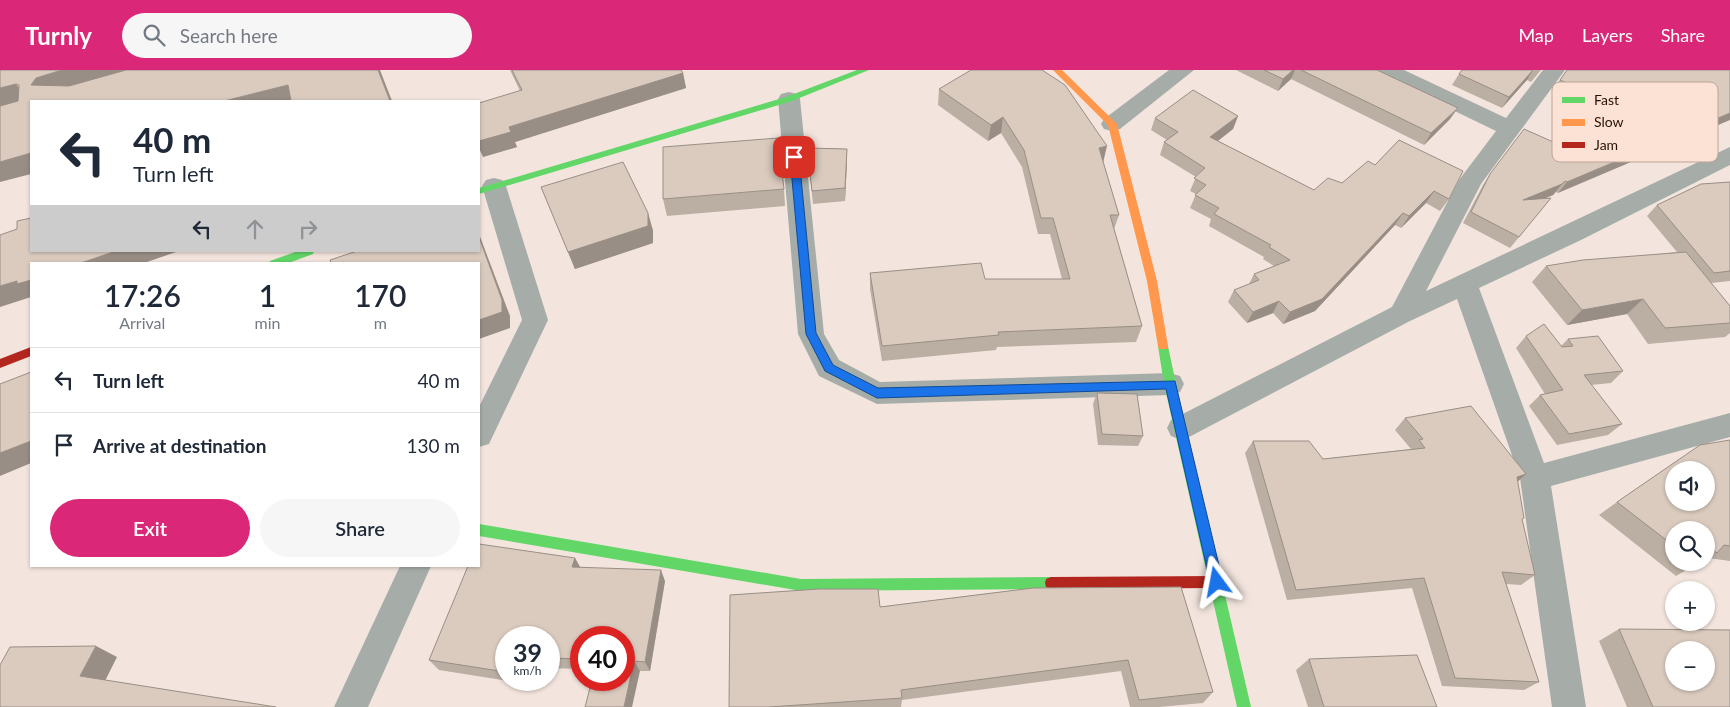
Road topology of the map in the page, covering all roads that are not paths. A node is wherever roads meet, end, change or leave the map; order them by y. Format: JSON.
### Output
{"nodes":[{"id":1,"x":865,"y":70,"type":"edge"},
{"id":2,"x":1057,"y":70,"type":"edge"},
{"id":3,"x":1183,"y":70,"type":"edge"},
{"id":4,"x":1387,"y":70,"type":"edge"},
{"id":5,"x":1554,"y":70,"type":"edge"},
{"id":6,"x":789,"y":98,"type":"junction"},
{"id":7,"x":1112,"y":124,"type":"junction"},
{"id":8,"x":1510,"y":129,"type":"junction"},
{"id":9,"x":1730,"y":155,"type":"edge"},
{"id":10,"x":1718,"y":161,"type":"edge"},
{"id":11,"x":1716,"y":162,"type":"edge"},
{"id":12,"x":487,"y":189,"type":"edge"},
{"id":13,"x":306,"y":252,"type":"edge"},
{"id":14,"x":279,"y":262,"type":"edge"},
{"id":15,"x":1465,"y":284,"type":"junction"},
{"id":16,"x":1401,"y":314,"type":"junction"},
{"id":17,"x":30,"y":351,"type":"edge"},
{"id":18,"x":0,"y":364,"type":"edge"},
{"id":19,"x":1170,"y":384,"type":"junction"},
{"id":20,"x":1730,"y":425,"type":"edge"},
{"id":21,"x":1181,"y":428,"type":"junction"},
{"id":22,"x":480,"y":432,"type":"edge"},
{"id":23,"x":1535,"y":478,"type":"junction"},
{"id":24,"x":480,"y":530,"type":"edge"},
{"id":25,"x":416,"y":567,"type":"edge"},
{"id":26,"x":1217,"y":582,"type":"junction"},
{"id":27,"x":351,"y":707,"type":"edge"},
{"id":28,"x":1244,"y":707,"type":"edge"},
{"id":29,"x":1569,"y":707,"type":"edge"}],
"edges":[{"from":1,"to":6,"type":"street"},
{"from":2,"to":7,"type":"street"},
{"from":3,"to":7,"type":"street"},
{"from":4,"to":8,"type":"street"},
{"from":5,"to":8,"type":"street"},
{"from":6,"to":12,"type":"street"},
{"from":6,"to":19,"type":"street"},
{"from":7,"to":19,"type":"street"},
{"from":8,"to":16,"type":"street"},
{"from":9,"to":10,"type":"street"},
{"from":11,"to":15,"type":"street"},
{"from":12,"to":22,"type":"street"},
{"from":13,"to":14,"type":"street"},
{"from":15,"to":16,"type":"street"},
{"from":15,"to":23,"type":"street"},
{"from":16,"to":21,"type":"street"},
{"from":17,"to":18,"type":"street"},
{"from":19,"to":21,"type":"street"},
{"from":20,"to":23,"type":"street"},
{"from":21,"to":26,"type":"street"},
{"from":23,"to":29,"type":"street"},
{"from":24,"to":26,"type":"street"},
{"from":25,"to":27,"type":"street"},
{"from":26,"to":28,"type":"street"}]}
